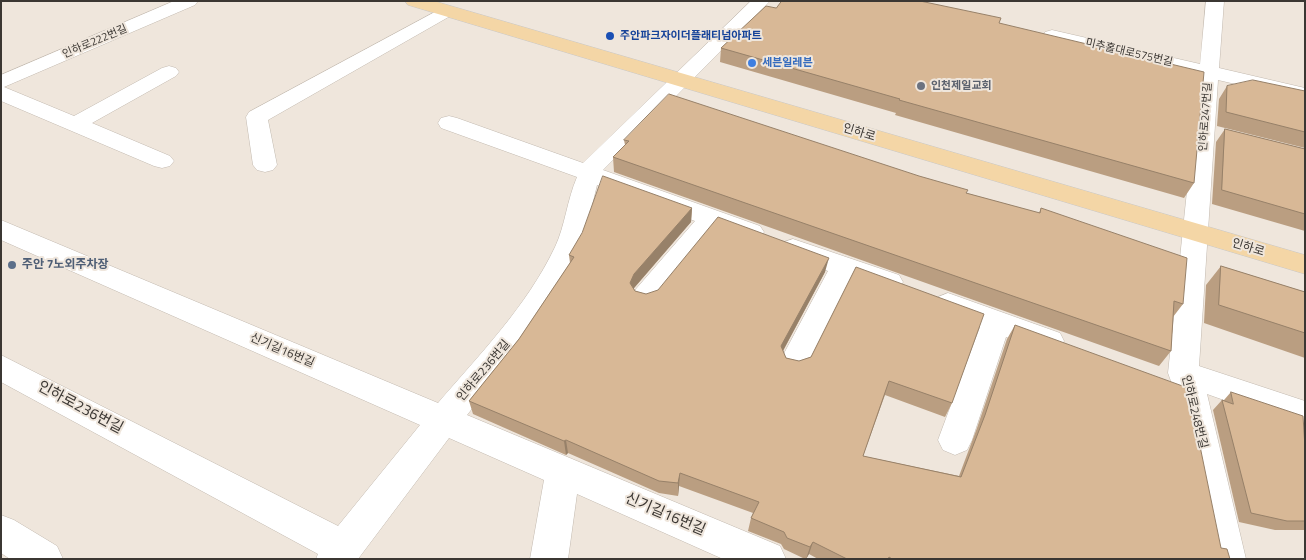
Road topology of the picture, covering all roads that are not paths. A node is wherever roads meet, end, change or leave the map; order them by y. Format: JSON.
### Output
{"nodes":[{"id":1,"x":189,"y":1,"type":"edge"},
{"id":2,"x":414,"y":1,"type":"edge"},
{"id":3,"x":761,"y":1,"type":"edge"},
{"id":4,"x":1215,"y":1,"type":"edge"},
{"id":5,"x":446,"y":11,"type":"junction"},
{"id":6,"x":1037,"y":33,"type":"edge"},
{"id":7,"x":1209,"y":71,"type":"junction"},
{"id":8,"x":169,"y":72,"type":"dead end"},
{"id":9,"x":681,"y":80,"type":"junction"},
{"id":10,"x":1,"y":82,"type":"edge"},
{"id":11,"x":1,"y":93,"type":"edge"},
{"id":12,"x":1305,"y":94,"type":"edge"},
{"id":13,"x":449,"y":123,"type":"dead end"},
{"id":14,"x":74,"y":124,"type":"junction"},
{"id":15,"x":162,"y":161,"type":"dead end"},
{"id":16,"x":265,"y":165,"type":"dead end"},
{"id":17,"x":590,"y":174,"type":"junction"},
{"id":18,"x":711,"y":218,"type":"junction"},
{"id":19,"x":1,"y":229,"type":"edge"},
{"id":20,"x":1197,"y":233,"type":"junction"},
{"id":21,"x":1305,"y":265,"type":"edge"},
{"id":22,"x":844,"y":266,"type":"junction"},
{"id":23,"x":646,"y":296,"type":"edge"},
{"id":24,"x":997,"y":322,"type":"junction"},
{"id":25,"x":1071,"y":348,"type":"edge"},
{"id":26,"x":795,"y":361,"type":"edge"},
{"id":27,"x":1,"y":366,"type":"edge"},
{"id":28,"x":1180,"y":382,"type":"junction"},
{"id":29,"x":1305,"y":415,"type":"edge"},
{"id":30,"x":443,"y":421,"type":"junction"},
{"id":31,"x":955,"y":440,"type":"dead end"},
{"id":32,"x":563,"y":472,"type":"junction"},
{"id":33,"x":1,"y":532,"type":"edge"},
{"id":34,"x":339,"y":554,"type":"edge"},
{"id":35,"x":44,"y":559,"type":"edge"},
{"id":36,"x":549,"y":559,"type":"edge"},
{"id":37,"x":767,"y":559,"type":"edge"},
{"id":38,"x":1227,"y":559,"type":"edge"}],
"edges":[{"from":1,"to":10,"type":"street","name":"인하로222번길"},
{"from":2,"to":5,"type":"main road","name":"인하로"},
{"from":3,"to":9,"type":"street","name":"인하로236번길"},
{"from":4,"to":7,"type":"street","name":"인하로247번길"},
{"from":5,"to":9,"type":"main road","name":"인하로"},
{"from":5,"to":16,"type":"street"},
{"from":6,"to":7,"type":"street","name":"미추홀대로575번길"},
{"from":7,"to":12,"type":"street","name":"미추홀대로575번길"},
{"from":7,"to":20,"type":"street","name":"인하로247번길"},
{"from":8,"to":14,"type":"street"},
{"from":9,"to":17,"type":"street","name":"인하로236번길"},
{"from":9,"to":20,"type":"main road","name":"인하로"},
{"from":11,"to":14,"type":"street"},
{"from":13,"to":17,"type":"street"},
{"from":14,"to":15,"type":"street"},
{"from":17,"to":18,"type":"street"},
{"from":17,"to":30,"type":"street","name":"인하로236번길"},
{"from":18,"to":22,"type":"street"},
{"from":18,"to":23,"type":"street"},
{"from":19,"to":30,"type":"street","name":"신기길16번길"},
{"from":20,"to":21,"type":"main road","name":"인하로"},
{"from":20,"to":28,"type":"street","name":"인하로248번길"},
{"from":22,"to":24,"type":"street"},
{"from":22,"to":26,"type":"street"},
{"from":24,"to":25,"type":"street"},
{"from":24,"to":31,"type":"street"},
{"from":27,"to":34,"type":"street","name":"인하로236번길"},
{"from":28,"to":29,"type":"street"},
{"from":28,"to":38,"type":"street","name":"인하로248번길"},
{"from":30,"to":32,"type":"street","name":"신기길16번길"},
{"from":30,"to":34,"type":"street","name":"인하로236번길"},
{"from":32,"to":36,"type":"street"},
{"from":32,"to":37,"type":"street","name":"신기길16번길"},
{"from":33,"to":35,"type":"street"}]}
